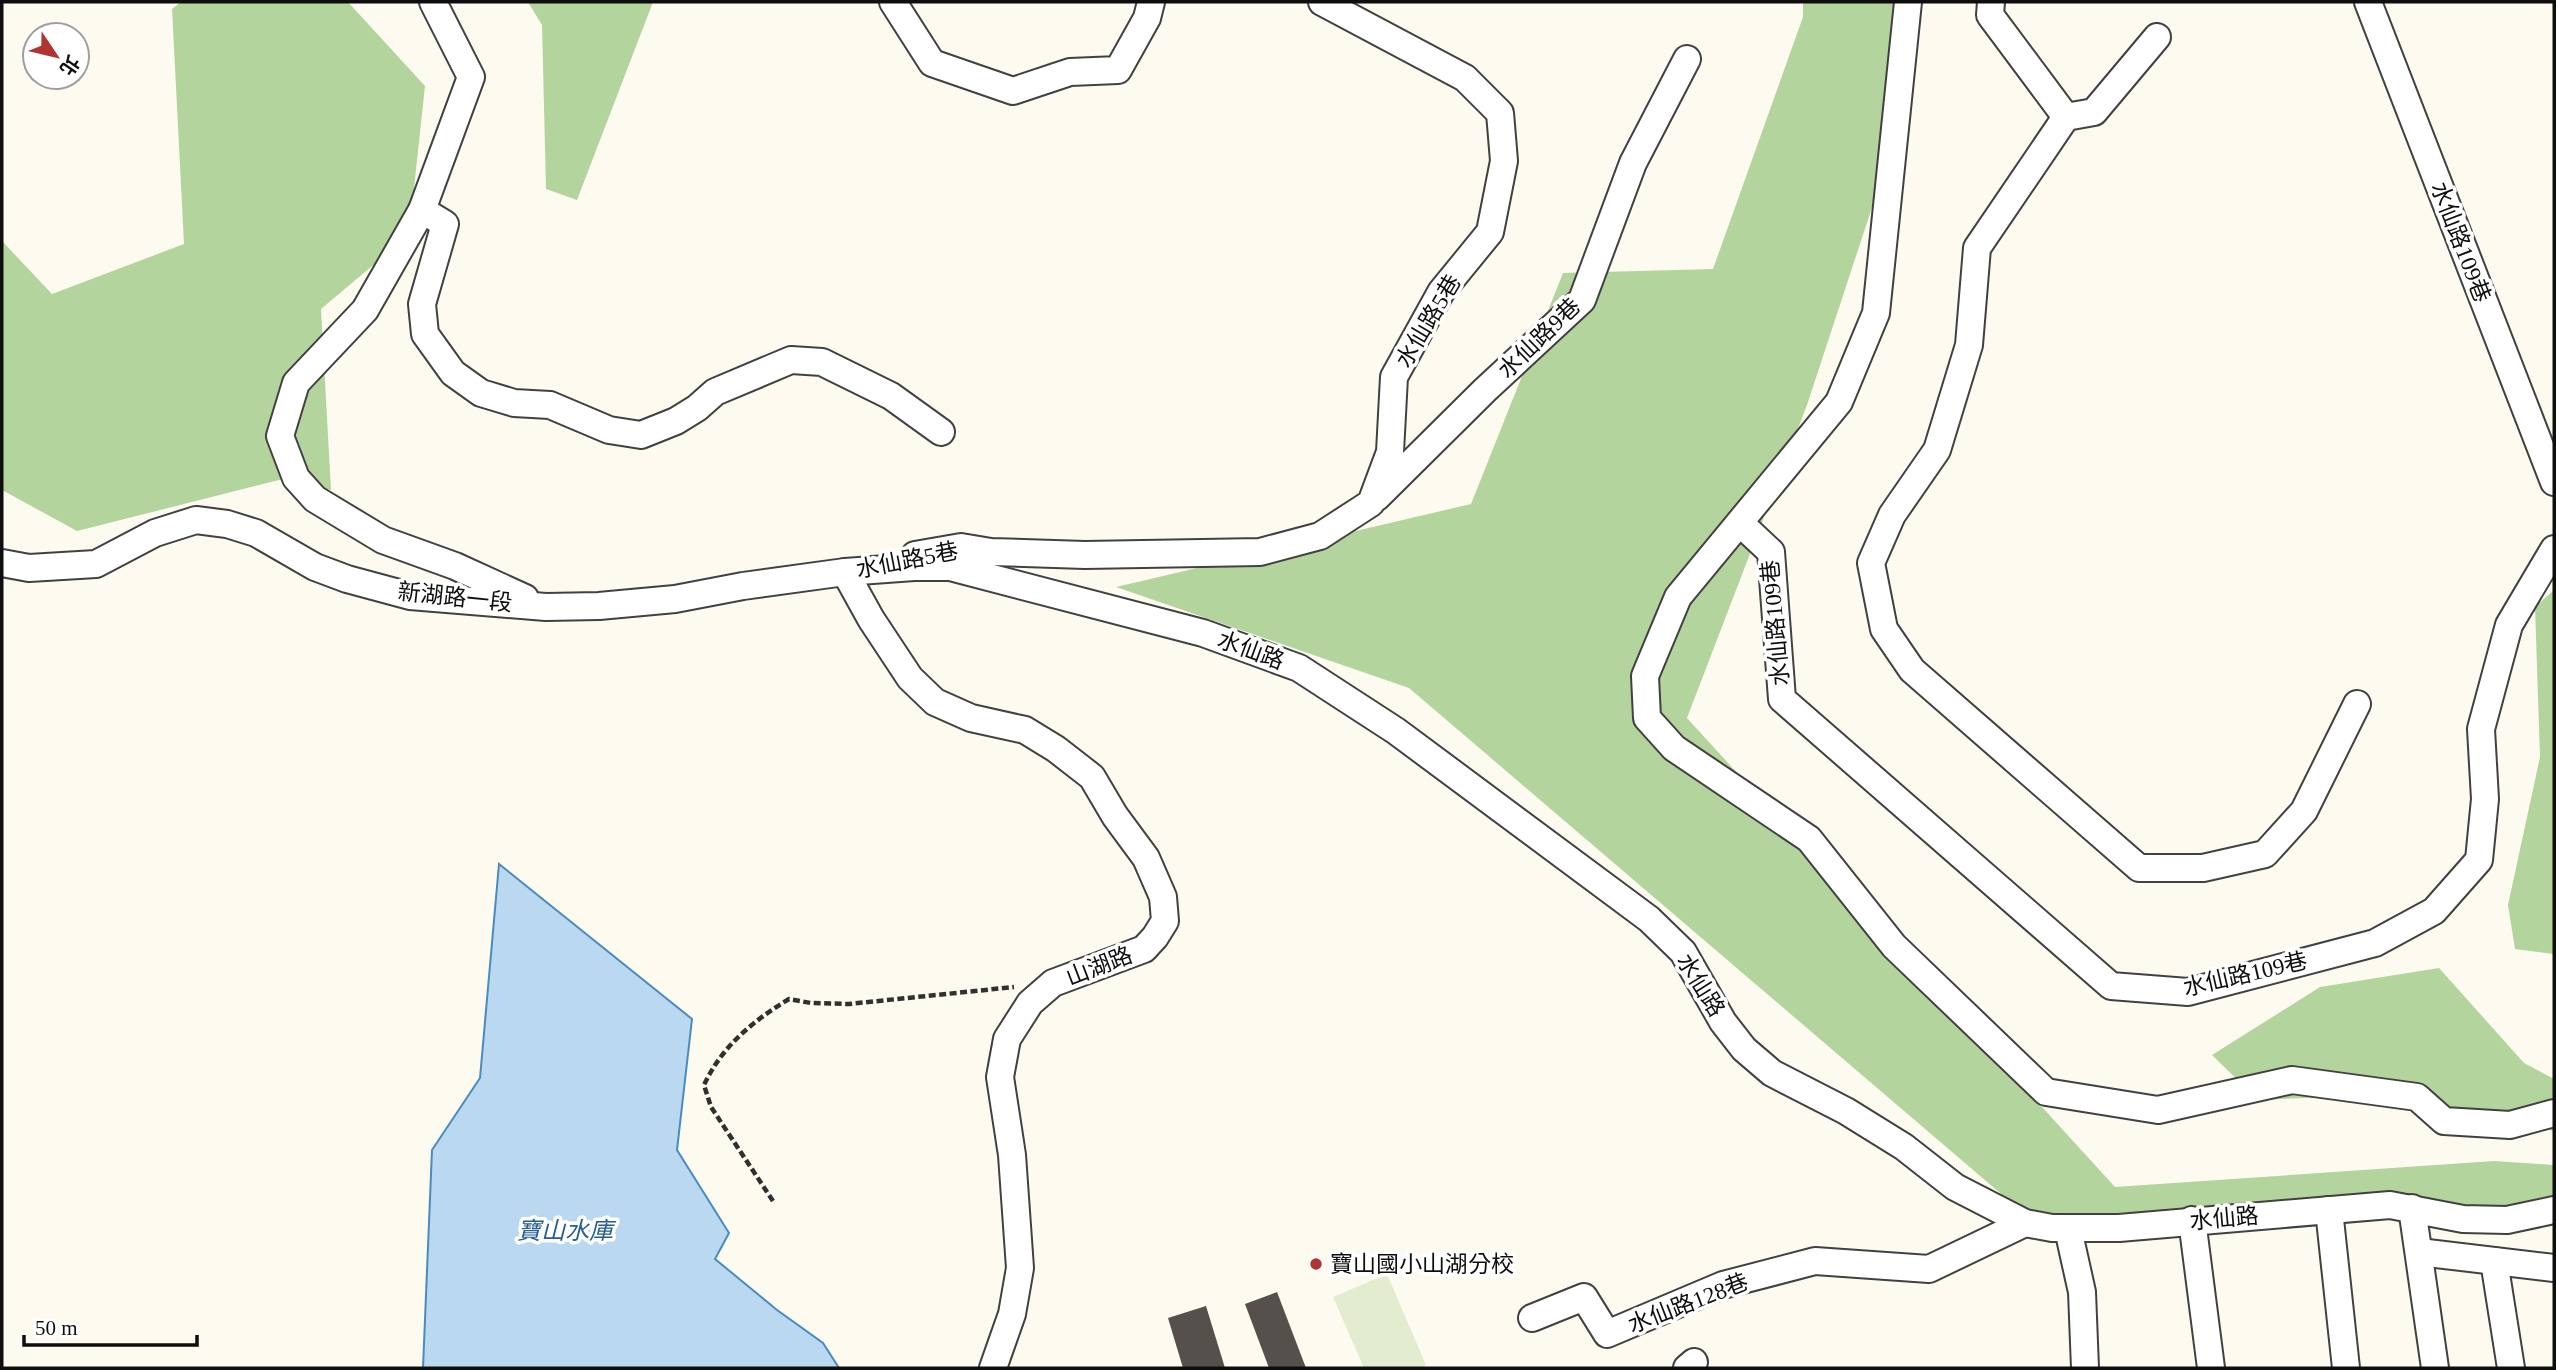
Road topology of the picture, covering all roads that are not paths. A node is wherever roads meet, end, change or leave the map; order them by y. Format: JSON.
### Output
{"nodes":[{"id":1,"x":433,"y":2,"type":"edge"},
{"id":2,"x":893,"y":2,"type":"edge"},
{"id":3,"x":1151,"y":2,"type":"edge"},
{"id":4,"x":1322,"y":2,"type":"edge"},
{"id":5,"x":1908,"y":2,"type":"edge"},
{"id":6,"x":1991,"y":2,"type":"edge"},
{"id":7,"x":2368,"y":2,"type":"edge"},
{"id":8,"x":2157,"y":37,"type":"dead end"},
{"id":9,"x":1687,"y":59,"type":"dead end"},
{"id":10,"x":2066,"y":117,"type":"junction"},
{"id":11,"x":422,"y":210,"type":"junction"},
{"id":12,"x":941,"y":432,"type":"dead end"},
{"id":13,"x":2554,"y":482,"type":"edge"},
{"id":14,"x":1371,"y":503,"type":"junction"},
{"id":15,"x":1740,"y":523,"type":"junction"},
{"id":16,"x":2554,"y":549,"type":"edge"},
{"id":17,"x":2,"y":563,"type":"edge"},
{"id":18,"x":845,"y":572,"type":"junction"},
{"id":19,"x":546,"y":607,"type":"junction"},
{"id":20,"x":2357,"y":704,"type":"dead end"},
{"id":21,"x":2554,"y":1113,"type":"edge"},
{"id":22,"x":2412,"y":1208,"type":"junction"},
{"id":23,"x":2329,"y":1210,"type":"junction"},
{"id":24,"x":2554,"y":1210,"type":"edge"},
{"id":25,"x":2192,"y":1220,"type":"junction"},
{"id":26,"x":2025,"y":1223,"type":"junction"},
{"id":27,"x":2068,"y":1229,"type":"junction"},
{"id":28,"x":2419,"y":1252,"type":"junction"},
{"id":29,"x":2494,"y":1261,"type":"junction"},
{"id":30,"x":2554,"y":1268,"type":"edge"},
{"id":31,"x":1532,"y":1318,"type":"dead end"},
{"id":32,"x":993,"y":1368,"type":"edge"},
{"id":33,"x":2085,"y":1368,"type":"edge"},
{"id":34,"x":2211,"y":1368,"type":"edge"},
{"id":35,"x":2346,"y":1368,"type":"edge"},
{"id":36,"x":2435,"y":1368,"type":"edge"},
{"id":37,"x":2511,"y":1368,"type":"edge"}],
"edges":[{"from":1,"to":11,"type":"street"},
{"from":2,"to":3,"type":"street"},
{"from":4,"to":14,"type":"street","name":"水仙路5巷"},
{"from":5,"to":15,"type":"street"},
{"from":6,"to":10,"type":"street"},
{"from":7,"to":13,"type":"street","name":"水仙路109巷"},
{"from":8,"to":10,"type":"street"},
{"from":9,"to":14,"type":"street","name":"水仙路9巷"},
{"from":10,"to":20,"type":"street"},
{"from":11,"to":12,"type":"street"},
{"from":11,"to":19,"type":"street"},
{"from":14,"to":18,"type":"street","name":"水仙路5巷"},
{"from":15,"to":16,"type":"street","name":"水仙路109巷"},
{"from":15,"to":21,"type":"street"},
{"from":17,"to":19,"type":"street","name":"新湖路一段"},
{"from":18,"to":19,"type":"street","name":"新湖路一段"},
{"from":18,"to":26,"type":"street","name":"水仙路"},
{"from":18,"to":32,"type":"street","name":"山湖路"},
{"from":22,"to":23,"type":"street","name":"水仙路"},
{"from":22,"to":24,"type":"street","name":"水仙路"},
{"from":22,"to":28,"type":"street"},
{"from":23,"to":25,"type":"street","name":"水仙路"},
{"from":23,"to":35,"type":"street"},
{"from":25,"to":27,"type":"street","name":"水仙路"},
{"from":25,"to":34,"type":"street"},
{"from":26,"to":27,"type":"street","name":"水仙路"},
{"from":26,"to":31,"type":"street","name":"水仙路128巷"},
{"from":27,"to":33,"type":"street"},
{"from":28,"to":29,"type":"street"},
{"from":28,"to":36,"type":"street"},
{"from":29,"to":30,"type":"street"},
{"from":29,"to":37,"type":"street"}]}
